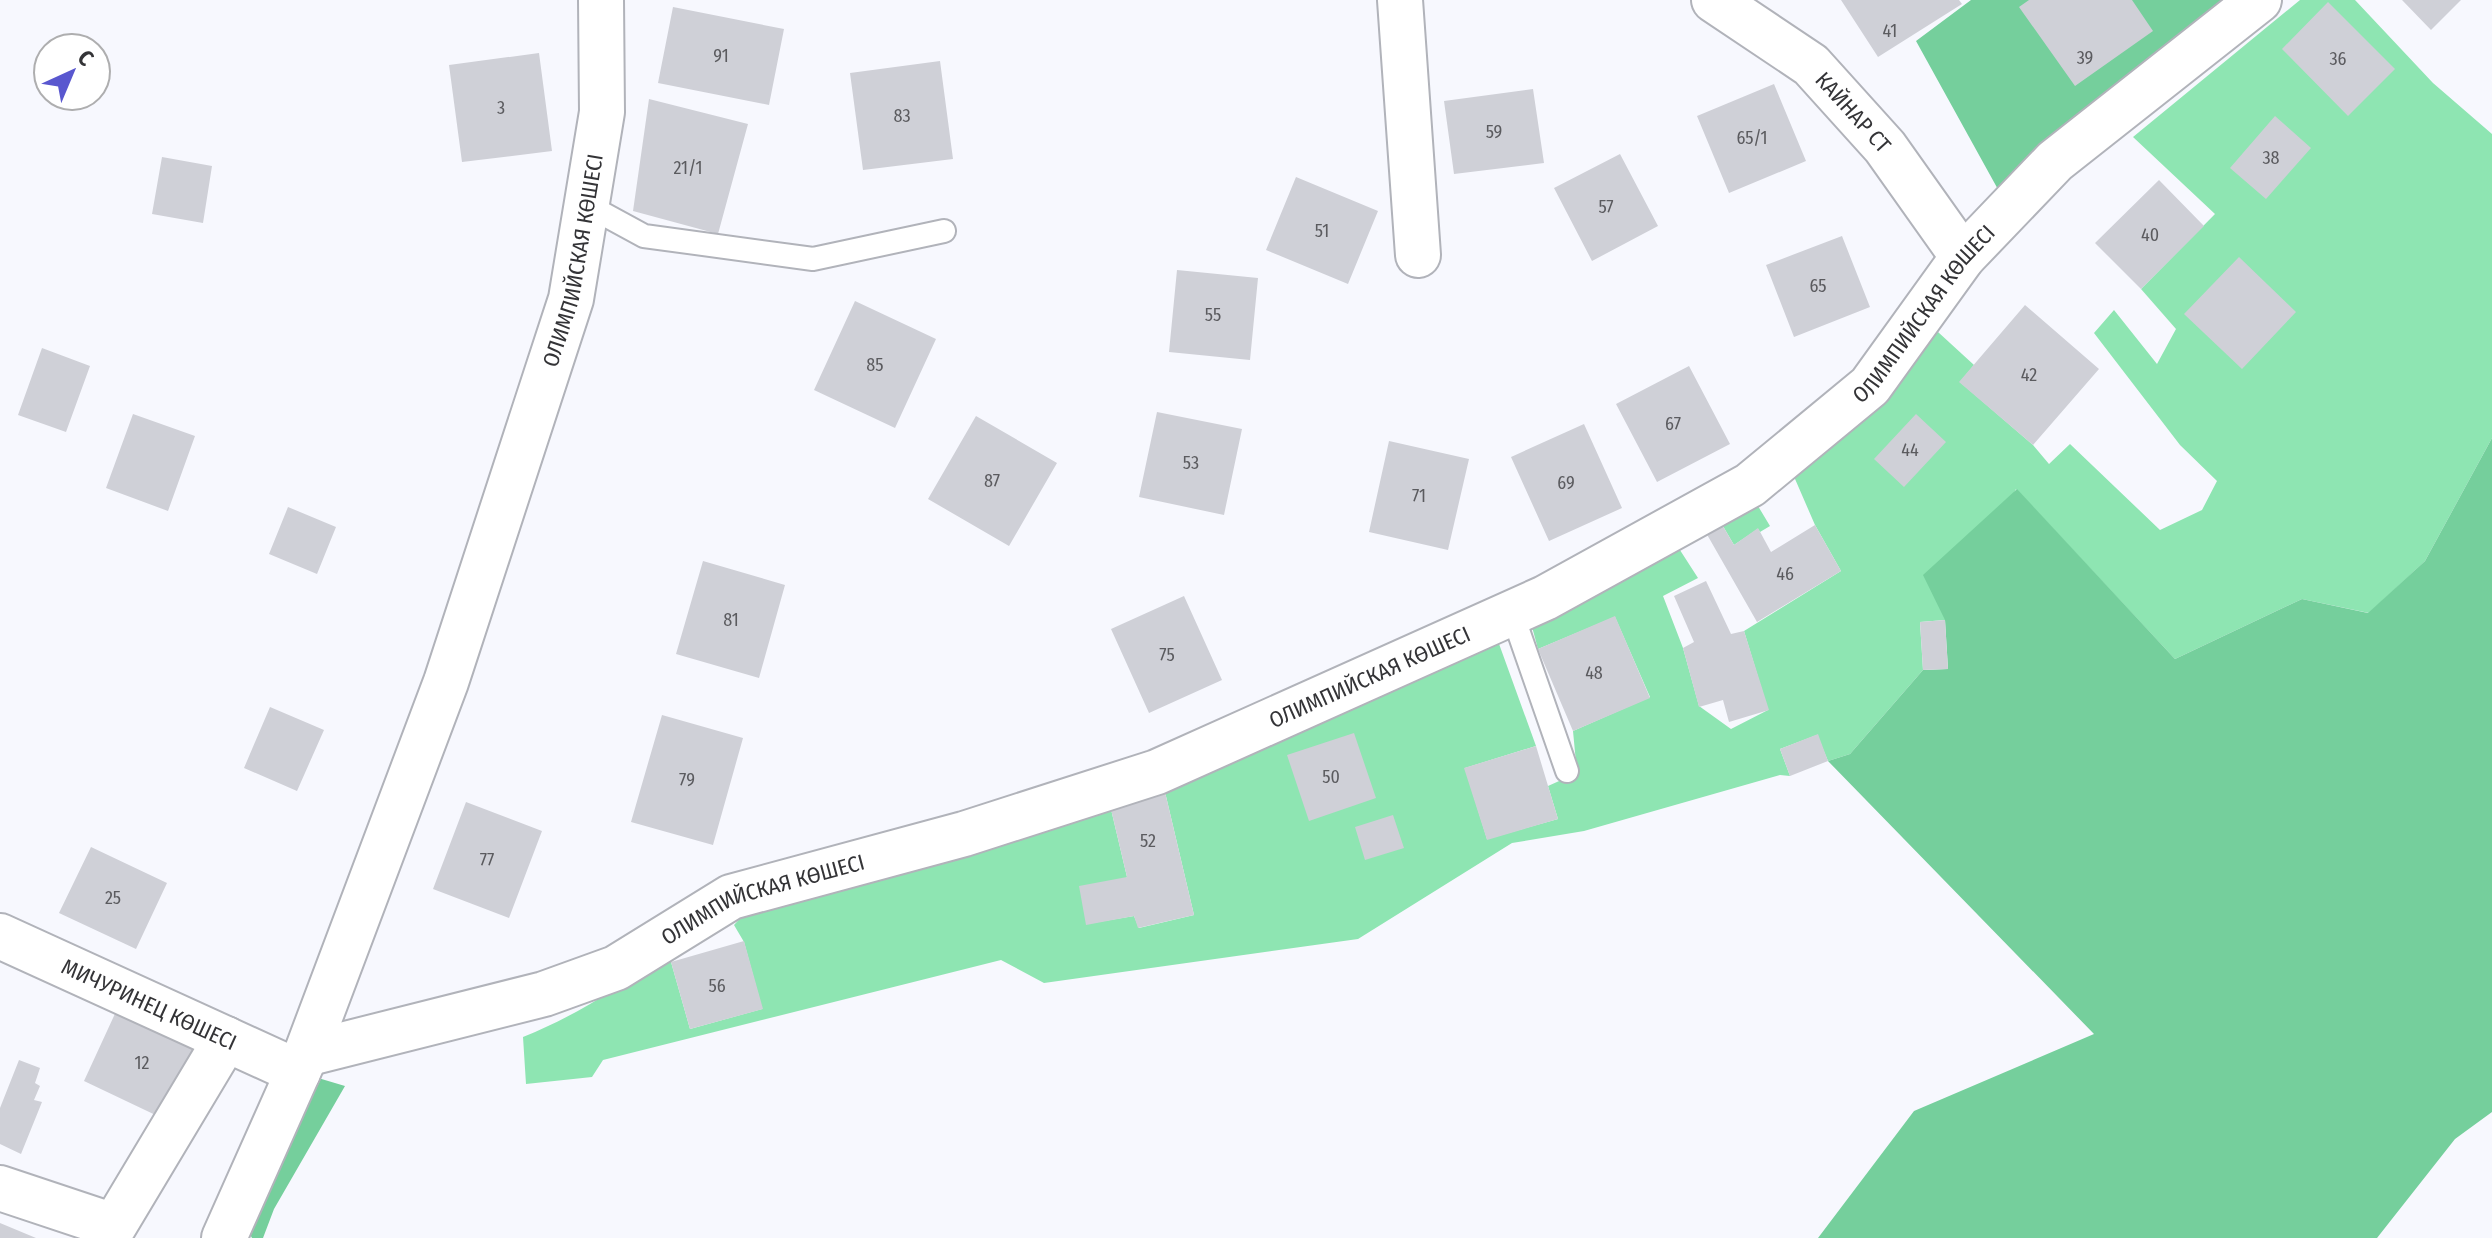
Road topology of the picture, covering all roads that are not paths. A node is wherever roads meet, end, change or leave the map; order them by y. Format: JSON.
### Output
{"nodes":[{"id":1,"x":601,"y":0,"type":"edge"},
{"id":2,"x":1400,"y":0,"type":"edge"},
{"id":3,"x":1714,"y":0,"type":"edge"},
{"id":4,"x":2259,"y":0,"type":"edge"},
{"id":5,"x":587,"y":205,"type":"junction"},
{"id":6,"x":944,"y":231,"type":"dead end"},
{"id":7,"x":1418,"y":255,"type":"dead end"},
{"id":8,"x":1963,"y":257,"type":"junction"},
{"id":9,"x":1512,"y":613,"type":"junction"},
{"id":10,"x":1567,"y":771,"type":"dead end"},
{"id":11,"x":0,"y":936,"type":"edge"},
{"id":12,"x":226,"y":1039,"type":"junction"},
{"id":13,"x":302,"y":1063,"type":"junction"},
{"id":14,"x":0,"y":1188,"type":"edge"},
{"id":15,"x":224,"y":1238,"type":"edge"}],
"edges":[{"from":1,"to":5,"type":"street","name":"ОЛИМПИЙСКАЯ КӨШЕСІ"},
{"from":2,"to":7,"type":"street"},
{"from":3,"to":8,"type":"street","name":"КАЙНАР СТ"},
{"from":4,"to":8,"type":"street","name":"ОЛИМПИЙСКАЯ КӨШЕСІ"},
{"from":5,"to":6,"type":"lane"},
{"from":5,"to":13,"type":"street","name":"ОЛИМПИЙСКАЯ КӨШЕСІ"},
{"from":8,"to":9,"type":"street","name":"ОЛИМПИЙСКАЯ КӨШЕСІ"},
{"from":9,"to":10,"type":"lane"},
{"from":9,"to":13,"type":"street","name":"ОЛИМПИЙСКАЯ КӨШЕСІ"},
{"from":11,"to":12,"type":"street","name":"МИЧУРИНЕЦ КӨШЕСІ"},
{"from":12,"to":13,"type":"street","name":"МИЧУРИНЕЦ КӨШЕСІ"},
{"from":12,"to":14,"type":"street"},
{"from":13,"to":15,"type":"street","name":"ОЛИМПИЙСКАЯ КӨШЕСІ"}]}
